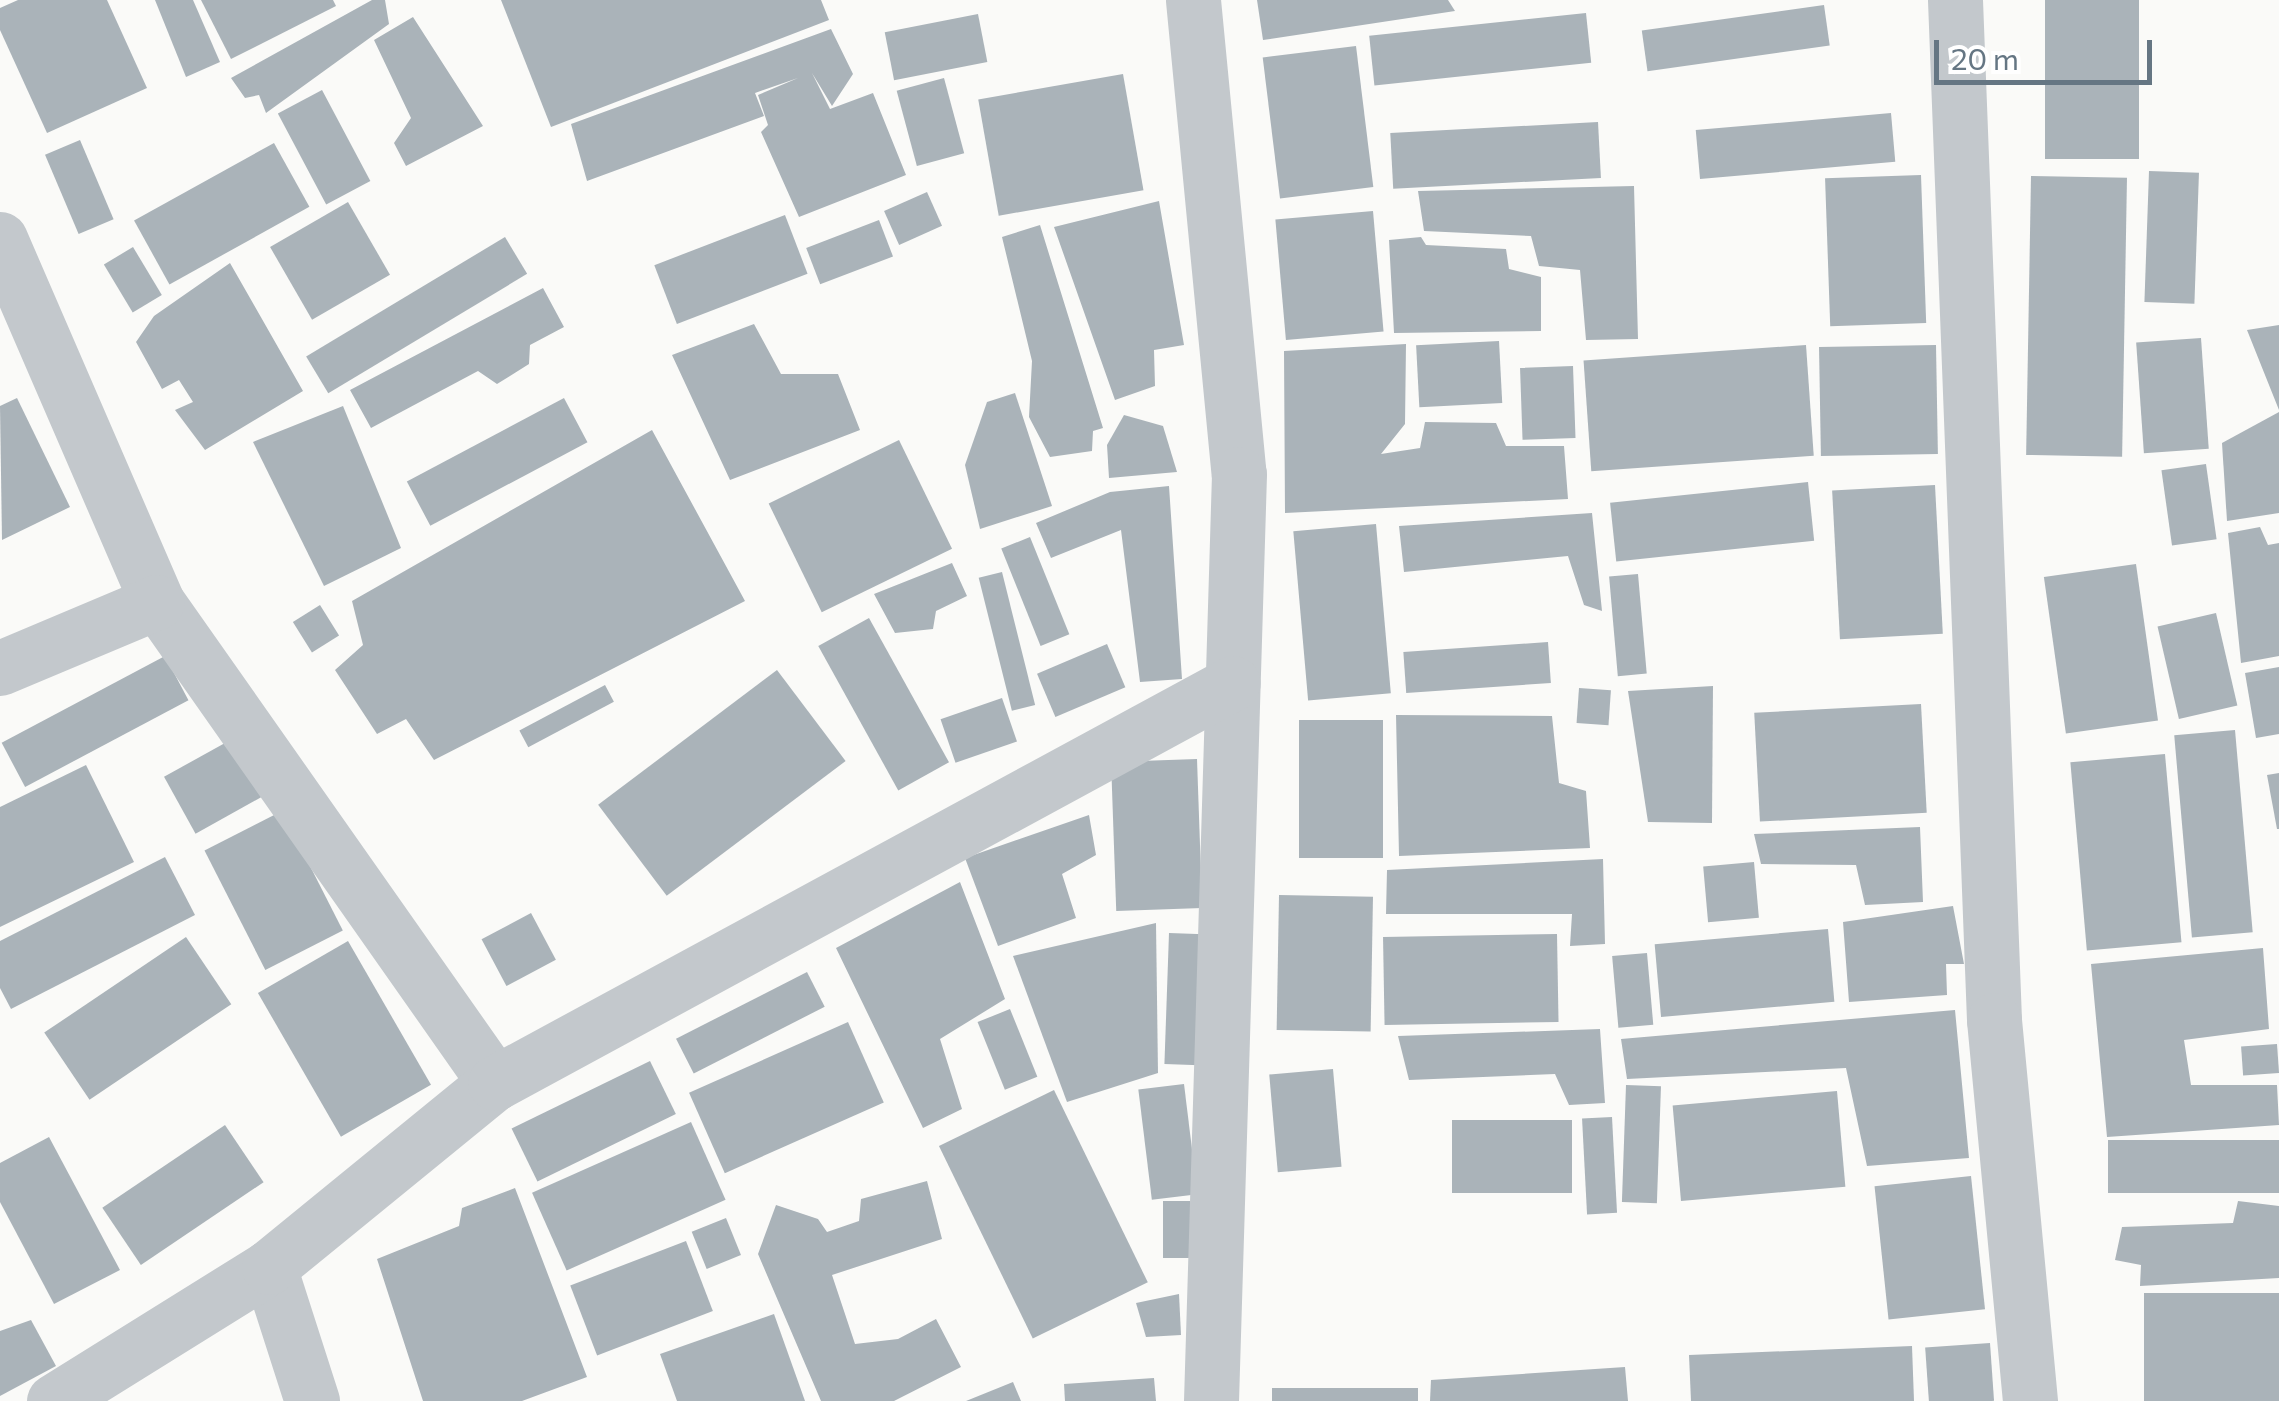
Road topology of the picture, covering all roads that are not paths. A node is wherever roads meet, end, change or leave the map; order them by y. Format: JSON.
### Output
{"nodes":[{"id":1,"x":1193,"y":0,"type":"edge"},
{"id":2,"x":1956,"y":0,"type":"edge"},
{"id":3,"x":0,"y":239,"type":"edge"},
{"id":4,"x":157,"y":602,"type":"junction"},
{"id":5,"x":0,"y":668,"type":"edge"},
{"id":6,"x":1233,"y":683,"type":"junction"},
{"id":7,"x":495,"y":1082,"type":"junction"},
{"id":8,"x":269,"y":1267,"type":"junction"},
{"id":9,"x":54,"y":1401,"type":"edge"},
{"id":10,"x":312,"y":1401,"type":"edge"},
{"id":11,"x":1211,"y":1401,"type":"edge"},
{"id":12,"x":2030,"y":1401,"type":"edge"}],
"edges":[{"from":1,"to":6,"type":"street"},
{"from":2,"to":12,"type":"street"},
{"from":3,"to":4,"type":"street"},
{"from":4,"to":5,"type":"street"},
{"from":4,"to":7,"type":"street"},
{"from":6,"to":7,"type":"street"},
{"from":6,"to":11,"type":"street"},
{"from":7,"to":8,"type":"street"},
{"from":8,"to":9,"type":"street"},
{"from":8,"to":10,"type":"street"}]}
